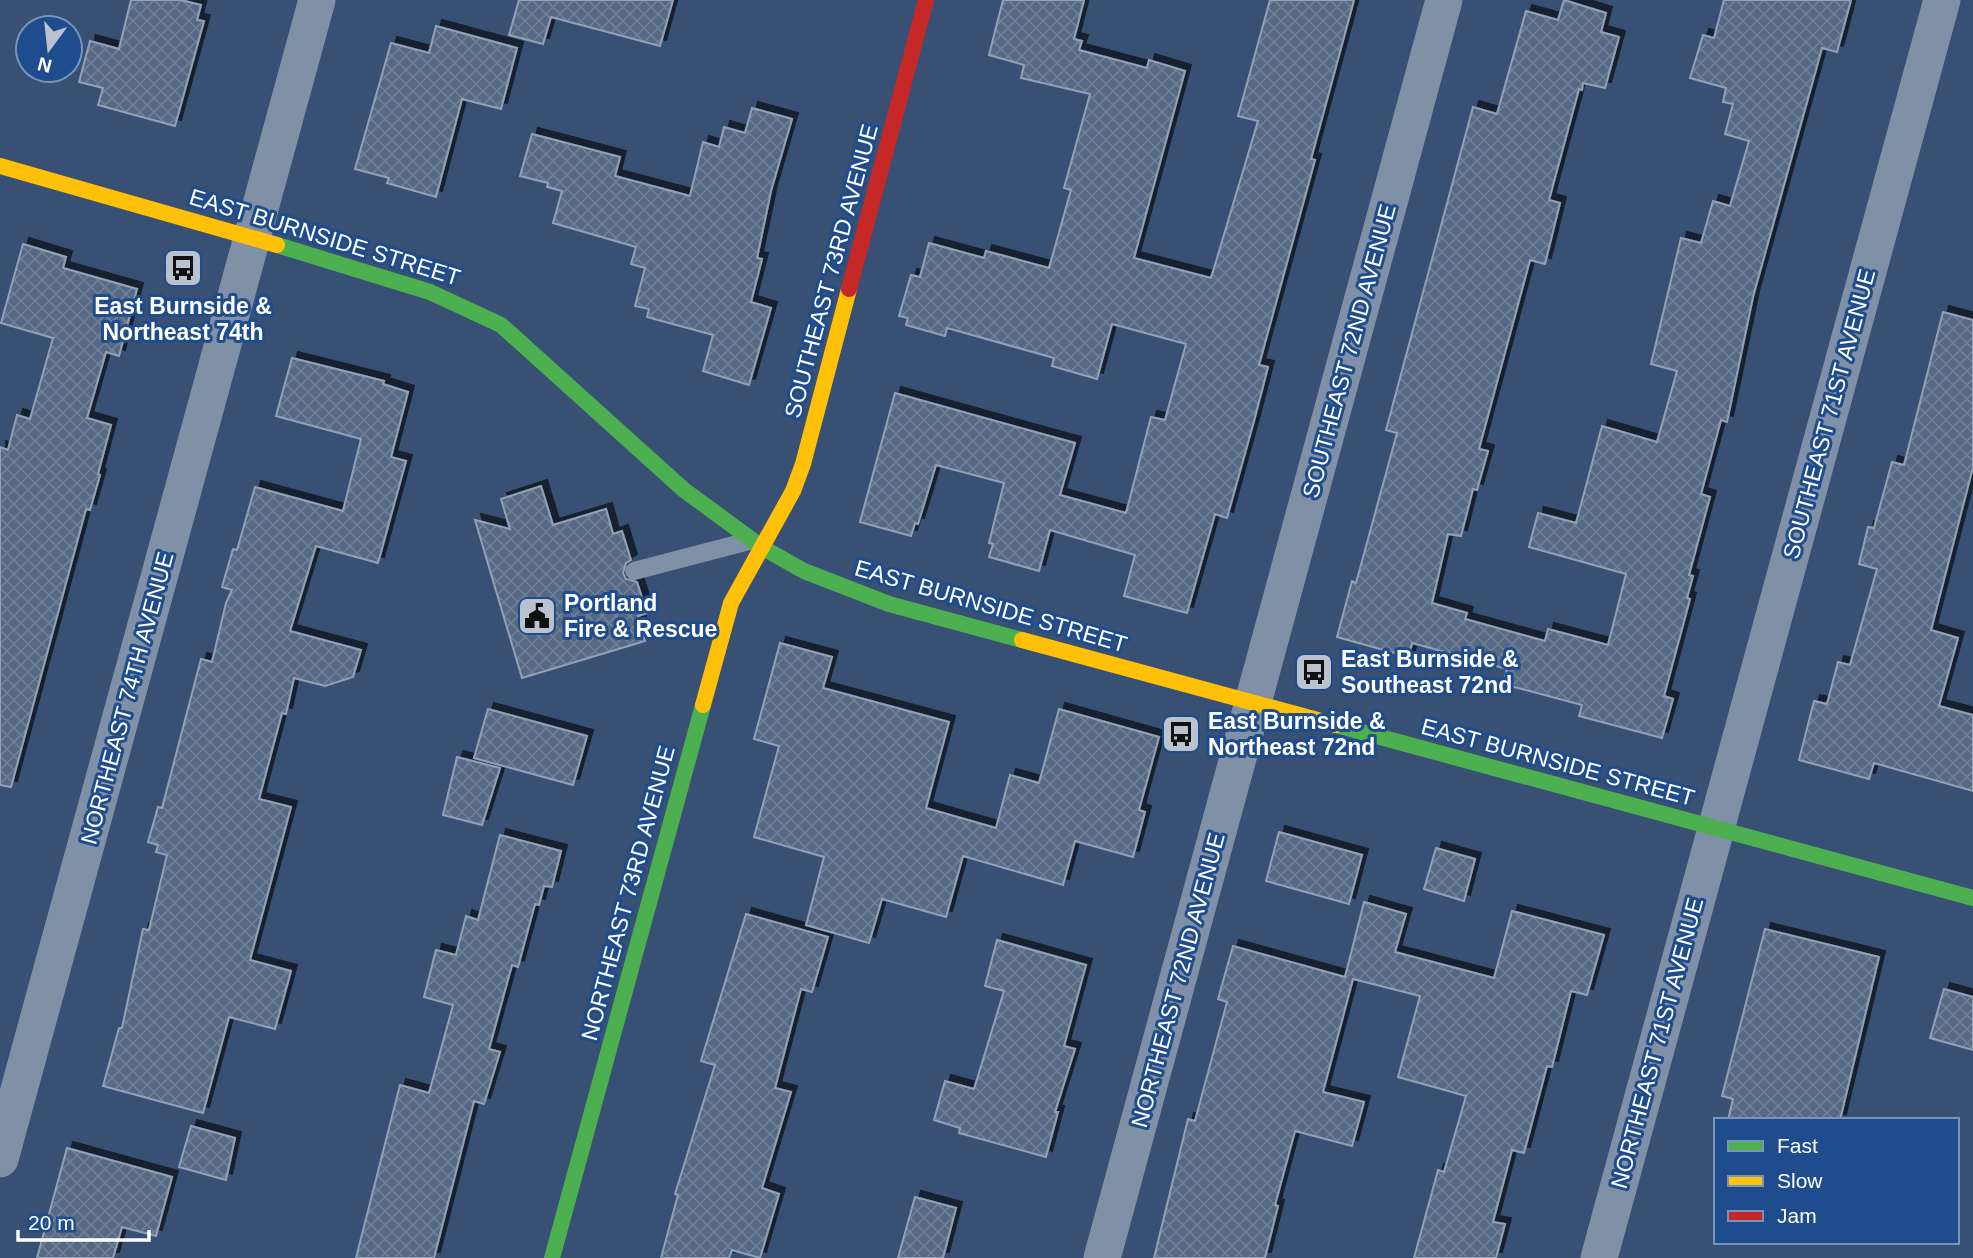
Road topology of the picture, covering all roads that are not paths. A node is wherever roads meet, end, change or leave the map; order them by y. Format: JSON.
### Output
{"nodes":[{"id":1,"x":317,"y":0,"type":"edge"},
{"id":2,"x":926,"y":0,"type":"edge"},
{"id":3,"x":1444,"y":0,"type":"edge"},
{"id":4,"x":1942,"y":0,"type":"edge"},
{"id":5,"x":0,"y":166,"type":"edge"},
{"id":6,"x":254,"y":236,"type":"junction"},
{"id":7,"x":758,"y":543,"type":"junction"},
{"id":8,"x":634,"y":572,"type":"dead end"},
{"id":9,"x":1254,"y":703,"type":"junction"},
{"id":10,"x":1716,"y":828,"type":"junction"},
{"id":11,"x":1973,"y":898,"type":"edge"},
{"id":12,"x":0,"y":1159,"type":"edge"},
{"id":13,"x":552,"y":1258,"type":"edge"},
{"id":14,"x":1102,"y":1258,"type":"edge"},
{"id":15,"x":1599,"y":1258,"type":"edge"}],
"edges":[{"from":1,"to":6,"type":"street","name":"NORTHEAST 74TH AVENUE"},
{"from":2,"to":7,"type":"street","name":"SOUTHEAST 73RD AVENUE"},
{"from":3,"to":9,"type":"street","name":"SOUTHEAST 72ND AVENUE"},
{"from":4,"to":10,"type":"street","name":"SOUTHEAST 71ST AVENUE"},
{"from":5,"to":6,"type":"street","name":"EAST BURNSIDE STREET"},
{"from":6,"to":7,"type":"street","name":"EAST BURNSIDE STREET"},
{"from":6,"to":12,"type":"street","name":"NORTHEAST 74TH AVENUE"},
{"from":7,"to":8,"type":"lane"},
{"from":7,"to":9,"type":"street","name":"EAST BURNSIDE STREET"},
{"from":7,"to":13,"type":"street","name":"NORTHEAST 73RD AVENUE"},
{"from":9,"to":10,"type":"street","name":"EAST BURNSIDE STREET"},
{"from":9,"to":14,"type":"street","name":"NORTHEAST 72ND AVENUE"},
{"from":10,"to":11,"type":"street","name":"EAST BURNSIDE STREET"},
{"from":10,"to":15,"type":"street","name":"NORTHEAST 71ST AVENUE"}]}
